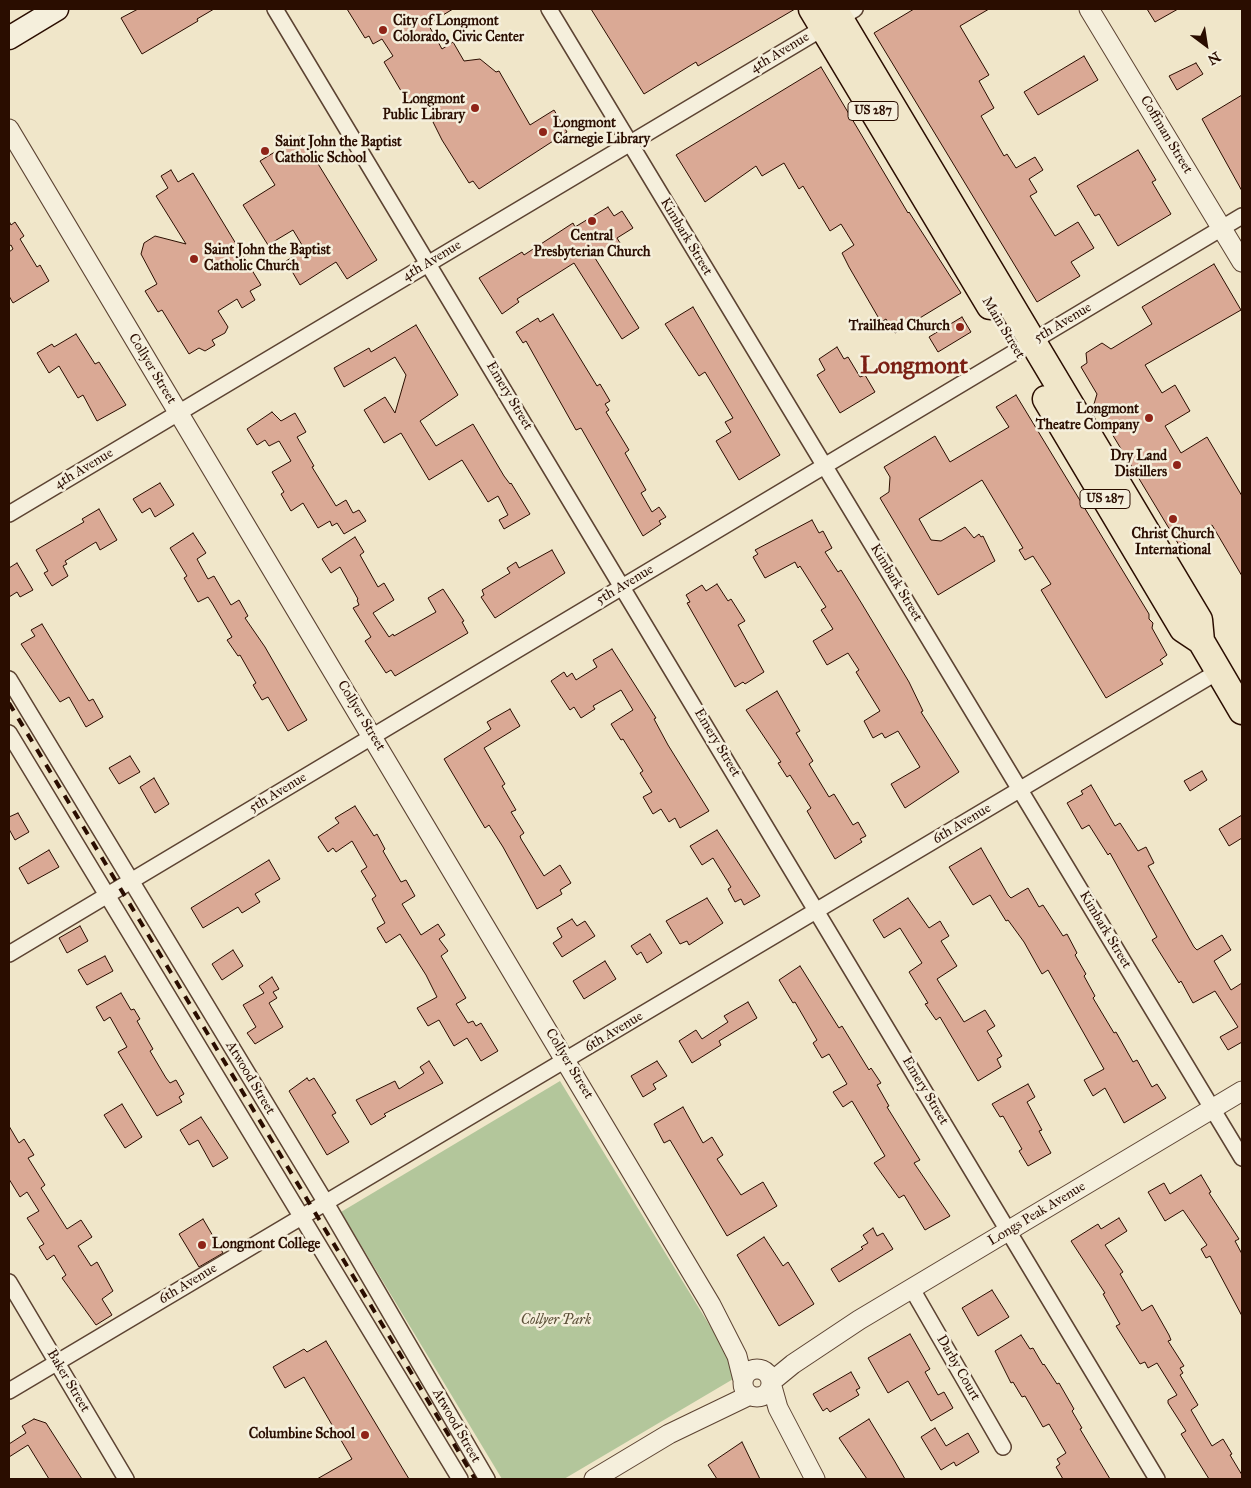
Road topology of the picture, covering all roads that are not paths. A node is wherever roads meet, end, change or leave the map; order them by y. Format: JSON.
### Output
{"nodes":[{"id":1,"x":57,"y":9,"type":"edge"},
{"id":2,"x":274,"y":9,"type":"edge"},
{"id":3,"x":549,"y":9,"type":"edge"},
{"id":4,"x":1089,"y":9,"type":"edge"},
{"id":5,"x":833,"y":14,"type":"edge"},
{"id":6,"x":9,"y":38,"type":"edge"},
{"id":7,"x":9,"y":129,"type":"edge"},
{"id":8,"x":630,"y":143,"type":"junction"},
{"id":9,"x":1242,"y":216,"type":"edge"},
{"id":10,"x":1222,"y":228,"type":"junction"},
{"id":11,"x":1242,"y":262,"type":"edge"},
{"id":12,"x":429,"y":263,"type":"junction"},
{"id":13,"x":1025,"y":346,"type":"junction"},
{"id":14,"x":178,"y":412,"type":"junction"},
{"id":15,"x":824,"y":464,"type":"junction"},
{"id":16,"x":9,"y":514,"type":"edge"},
{"id":17,"x":623,"y":586,"type":"junction"},
{"id":18,"x":1219,"y":671,"type":"junction"},
{"id":19,"x":9,"y":679,"type":"edge"},
{"id":20,"x":1242,"y":711,"type":"edge"},
{"id":21,"x":9,"y":732,"type":"edge"},
{"id":22,"x":374,"y":736,"type":"junction"},
{"id":23,"x":1020,"y":790,"type":"junction"},
{"id":24,"x":130,"y":882,"type":"junction"},
{"id":25,"x":107,"y":895,"type":"junction"},
{"id":26,"x":817,"y":910,"type":"junction"},
{"id":27,"x":9,"y":954,"type":"edge"},
{"id":28,"x":567,"y":1060,"type":"junction"},
{"id":29,"x":1242,"y":1092,"type":"edge"},
{"id":30,"x":1213,"y":1109,"type":"junction"},
{"id":31,"x":1242,"y":1158,"type":"edge"},
{"id":32,"x":326,"y":1202,"type":"junction"},
{"id":33,"x":302,"y":1216,"type":"junction"},
{"id":34,"x":1008,"y":1231,"type":"junction"},
{"id":35,"x":9,"y":1282,"type":"edge"},
{"id":36,"x":912,"y":1289,"type":"junction"},
{"id":37,"x":711,"y":1304,"type":"junction"},
{"id":38,"x":57,"y":1362,"type":"junction"},
{"id":39,"x":767,"y":1376,"type":"junction"},
{"id":40,"x":747,"y":1388,"type":"junction"},
{"id":41,"x":9,"y":1391,"type":"edge"},
{"id":42,"x":1003,"y":1447,"type":"dead end"},
{"id":43,"x":798,"y":1450,"type":"junction"},
{"id":44,"x":126,"y":1479,"type":"edge"},
{"id":45,"x":460,"y":1479,"type":"edge"},
{"id":46,"x":487,"y":1479,"type":"edge"},
{"id":47,"x":594,"y":1479,"type":"edge"},
{"id":48,"x":815,"y":1479,"type":"edge"},
{"id":49,"x":1158,"y":1479,"type":"edge"}],
"edges":[{"from":1,"to":6,"type":"main road"},
{"from":2,"to":12,"type":"street","name":"Emery Street"},
{"from":3,"to":8,"type":"street","name":"Kimbark Street"},
{"from":4,"to":10,"type":"street","name":"Coffman Street"},
{"from":5,"to":8,"type":"street","name":"4th Avenue"},
{"from":5,"to":13,"type":"highway","name":"Main Street","number":"US 287"},
{"from":7,"to":14,"type":"street","name":"Collyer Street"},
{"from":8,"to":12,"type":"street","name":"4th Avenue"},
{"from":8,"to":15,"type":"street","name":"Kimbark Street"},
{"from":9,"to":10,"type":"street","name":"5th Avenue"},
{"from":10,"to":11,"type":"street","name":"Coffman Street"},
{"from":10,"to":13,"type":"street","name":"5th Avenue"},
{"from":12,"to":14,"type":"street","name":"4th Avenue"},
{"from":12,"to":17,"type":"street","name":"Emery Street"},
{"from":13,"to":15,"type":"street","name":"5th Avenue"},
{"from":13,"to":18,"type":"highway","name":"Main Street","number":"US 287"},
{"from":14,"to":16,"type":"street","name":"4th Avenue"},
{"from":14,"to":22,"type":"street","name":"Collyer Street"},
{"from":15,"to":17,"type":"street","name":"5th Avenue"},
{"from":15,"to":23,"type":"street","name":"Kimbark Street"},
{"from":17,"to":22,"type":"street","name":"5th Avenue"},
{"from":17,"to":26,"type":"street","name":"Emery Street"},
{"from":18,"to":20,"type":"highway","name":"Main Street","number":"US 287"},
{"from":18,"to":23,"type":"street","name":"6th Avenue"},
{"from":19,"to":24,"type":"street","name":"Atwood Street"},
{"from":21,"to":25,"type":"street","name":"Atwood Street"},
{"from":22,"to":24,"type":"street","name":"5th Avenue"},
{"from":22,"to":28,"type":"street","name":"Collyer Street"},
{"from":23,"to":26,"type":"street","name":"6th Avenue"},
{"from":23,"to":30,"type":"street","name":"Kimbark Street"},
{"from":24,"to":25,"type":"street","name":"5th Avenue"},
{"from":24,"to":32,"type":"street","name":"Atwood Street"},
{"from":25,"to":27,"type":"street","name":"5th Avenue"},
{"from":25,"to":33,"type":"street","name":"Atwood Street"},
{"from":26,"to":28,"type":"street","name":"6th Avenue"},
{"from":26,"to":34,"type":"street","name":"Emery Street"},
{"from":28,"to":32,"type":"street","name":"6th Avenue"},
{"from":28,"to":37,"type":"street","name":"Collyer Street"},
{"from":29,"to":30,"type":"street","name":"Longs Peak Avenue"},
{"from":30,"to":31,"type":"street","name":"Kimbark Street"},
{"from":30,"to":34,"type":"street","name":"Longs Peak Avenue"},
{"from":32,"to":33,"type":"street","name":"6th Avenue"},
{"from":32,"to":46,"type":"street","name":"Atwood Street"},
{"from":33,"to":38,"type":"street","name":"6th Avenue"},
{"from":33,"to":45,"type":"street","name":"Atwood Street"},
{"from":34,"to":36,"type":"street","name":"Longs Peak Avenue"},
{"from":34,"to":49,"type":"street","name":"Emery Street"},
{"from":35,"to":38,"type":"street","name":"Baker Street"},
{"from":36,"to":39,"type":"street","name":"Longs Peak Avenue"},
{"from":36,"to":42,"type":"street","name":"Darby Court"},
{"from":37,"to":39,"type":"street","name":"Collyer Street"},
{"from":37,"to":40,"type":"street","name":"Collyer Street"},
{"from":38,"to":41,"type":"street","name":"6th Avenue"},
{"from":38,"to":44,"type":"street","name":"Baker Street"},
{"from":39,"to":40,"type":"street"},
{"from":39,"to":40,"type":"street"},
{"from":39,"to":43,"type":"street","name":"Collyer Street"},
{"from":40,"to":43,"type":"street","name":"Collyer Street"},
{"from":40,"to":47,"type":"street"},
{"from":43,"to":48,"type":"street","name":"Collyer Street"}]}
